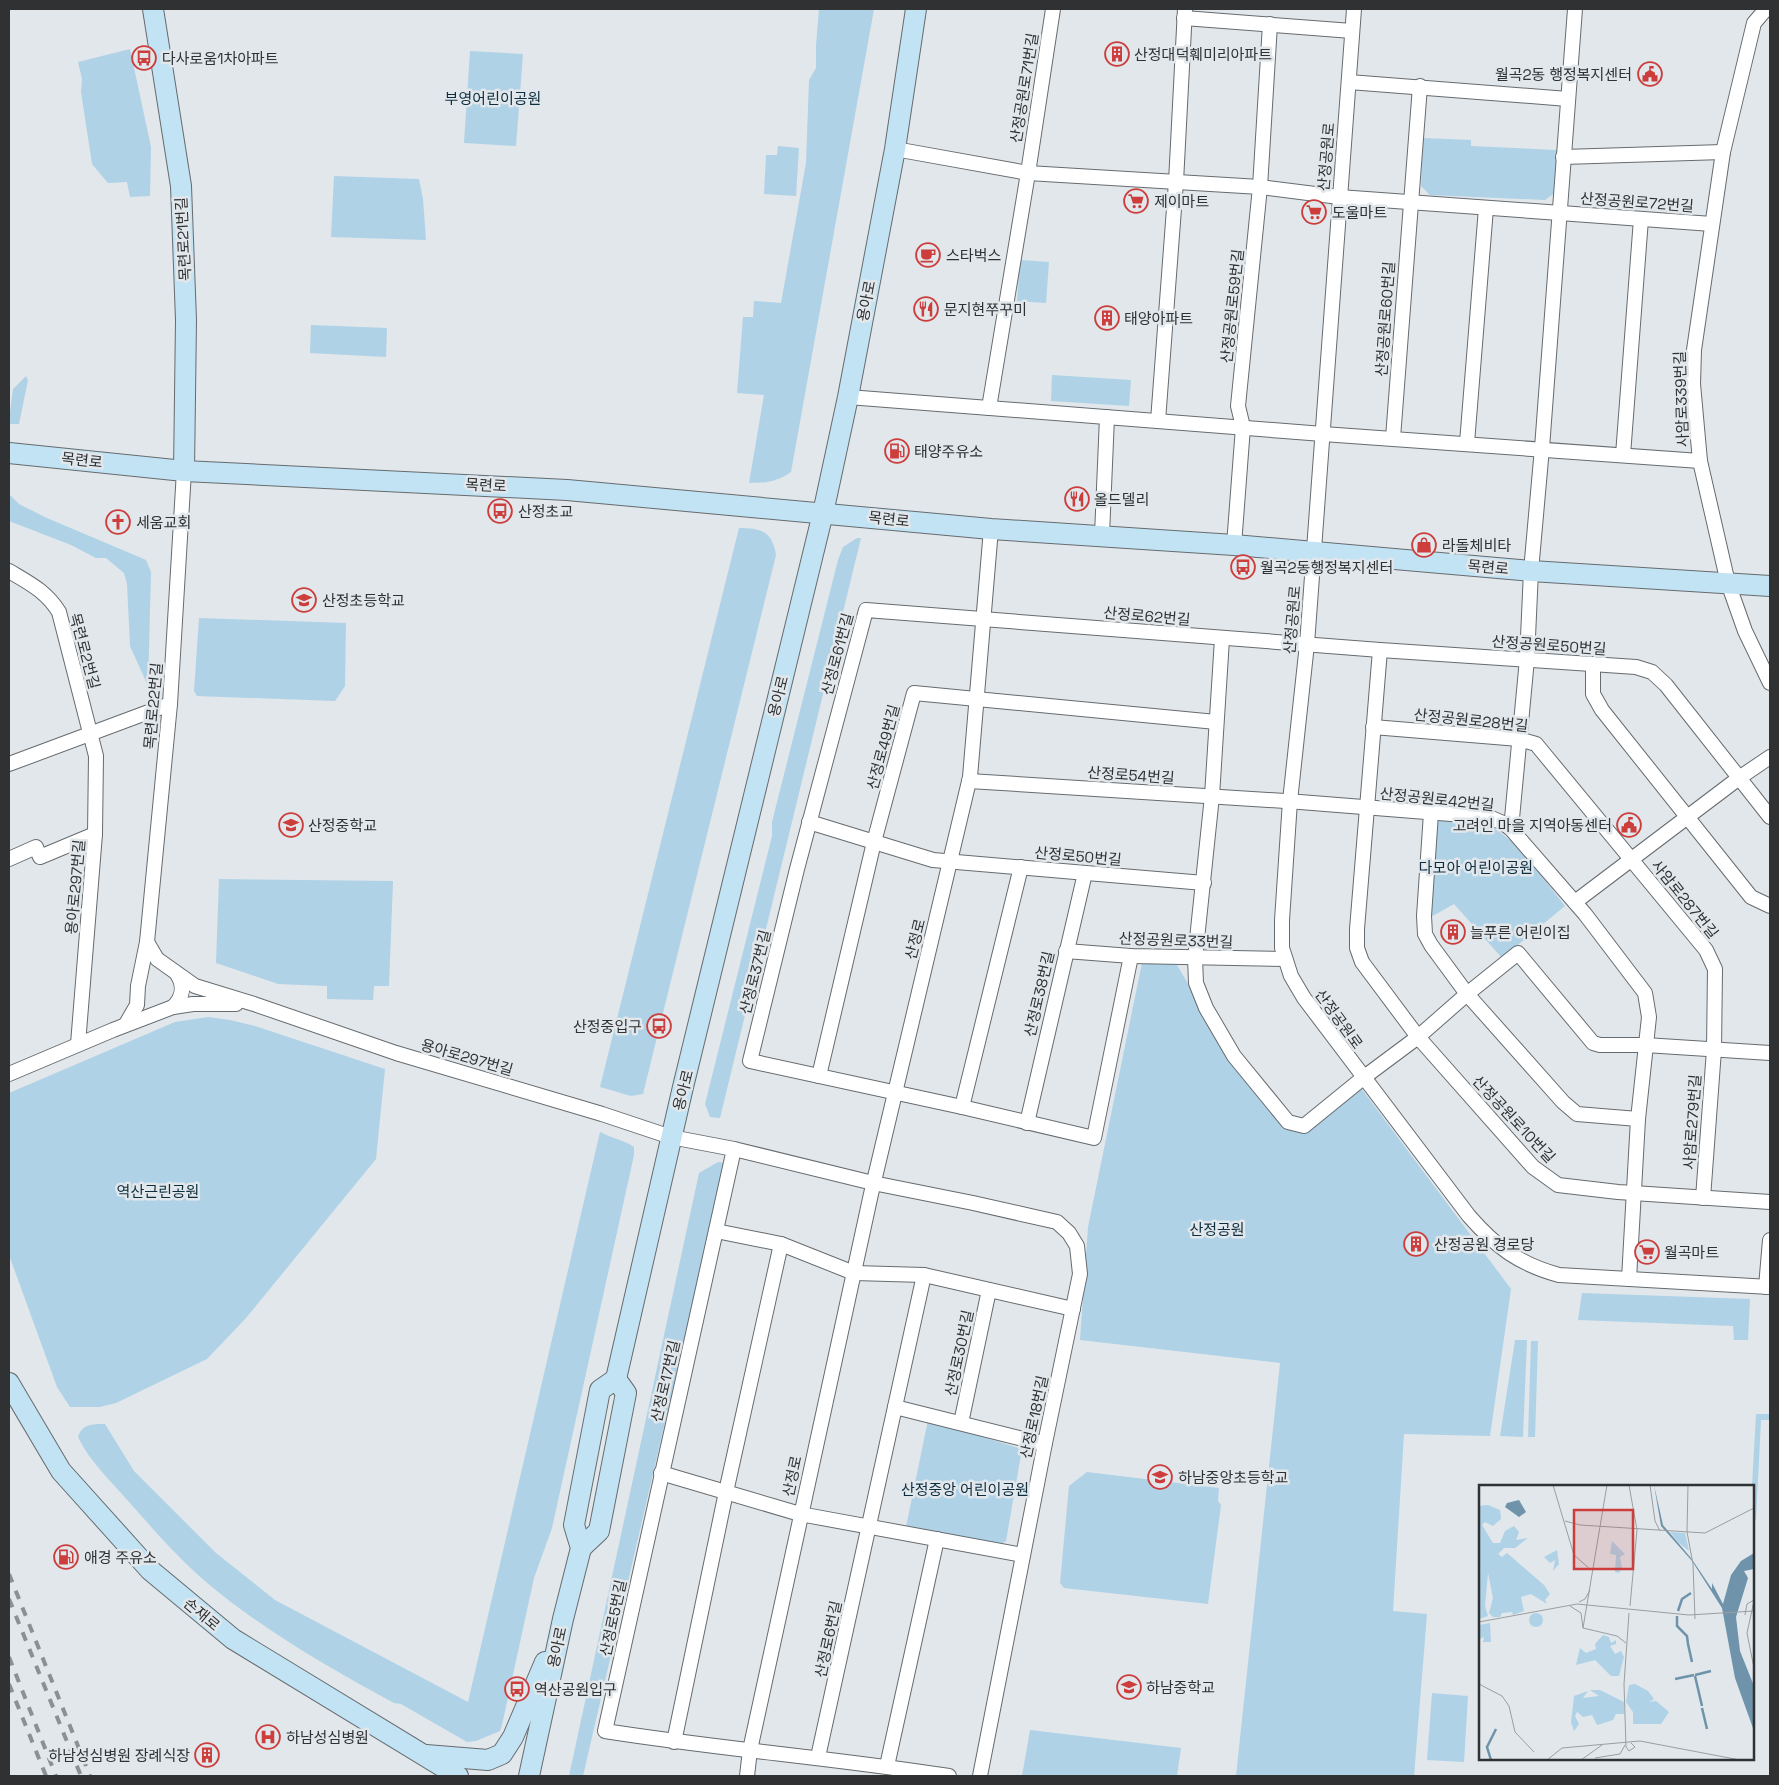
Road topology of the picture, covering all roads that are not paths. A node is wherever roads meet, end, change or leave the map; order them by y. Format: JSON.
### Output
{"nodes":[{"id":1,"x":153,"y":9,"type":"edge"},
{"id":2,"x":916,"y":9,"type":"edge"},
{"id":3,"x":1053,"y":9,"type":"edge"},
{"id":4,"x":1354,"y":9,"type":"edge"},
{"id":5,"x":1575,"y":9,"type":"edge"},
{"id":6,"x":1766,"y":9,"type":"edge"},
{"id":7,"x":1185,"y":14,"type":"edge"},
{"id":8,"x":1270,"y":24,"type":"junction"},
{"id":9,"x":1352,"y":31,"type":"junction"},
{"id":10,"x":1348,"y":82,"type":"junction"},
{"id":11,"x":1420,"y":86,"type":"junction"},
{"id":12,"x":1568,"y":99,"type":"junction"},
{"id":13,"x":895,"y":149,"type":"junction"},
{"id":14,"x":1722,"y":152,"type":"junction"},
{"id":15,"x":1563,"y":157,"type":"junction"},
{"id":16,"x":1028,"y":173,"type":"junction"},
{"id":17,"x":1176,"y":182,"type":"junction"},
{"id":18,"x":1260,"y":187,"type":"junction"},
{"id":19,"x":1339,"y":197,"type":"junction"},
{"id":20,"x":1411,"y":202,"type":"junction"},
{"id":21,"x":1486,"y":208,"type":"junction"},
{"id":22,"x":1559,"y":213,"type":"junction"},
{"id":23,"x":1640,"y":219,"type":"junction"},
{"id":24,"x":1712,"y":224,"type":"junction"},
{"id":25,"x":848,"y":397,"type":"junction"},
{"id":26,"x":989,"y":408,"type":"junction"},
{"id":27,"x":1107,"y":418,"type":"junction"},
{"id":28,"x":1158,"y":421,"type":"junction"},
{"id":29,"x":1243,"y":427,"type":"junction"},
{"id":30,"x":1323,"y":434,"type":"junction"},
{"id":31,"x":1393,"y":438,"type":"junction"},
{"id":32,"x":1467,"y":443,"type":"junction"},
{"id":33,"x":1542,"y":448,"type":"junction"},
{"id":34,"x":9,"y":453,"type":"edge"},
{"id":35,"x":1623,"y":455,"type":"junction"},
{"id":36,"x":1700,"y":461,"type":"junction"},
{"id":37,"x":184,"y":471,"type":"junction"},
{"id":38,"x":823,"y":513,"type":"junction"},
{"id":39,"x":991,"y":529,"type":"junction"},
{"id":40,"x":1102,"y":535,"type":"junction"},
{"id":41,"x":1234,"y":545,"type":"junction"},
{"id":42,"x":1314,"y":551,"type":"junction"},
{"id":43,"x":9,"y":570,"type":"edge"},
{"id":44,"x":1530,"y":571,"type":"junction"},
{"id":45,"x":1728,"y":583,"type":"junction"},
{"id":46,"x":1770,"y":586,"type":"edge"},
{"id":47,"x":984,"y":619,"type":"junction"},
{"id":48,"x":1222,"y":639,"type":"junction"},
{"id":49,"x":1307,"y":644,"type":"junction"},
{"id":50,"x":1380,"y":650,"type":"junction"},
{"id":51,"x":1527,"y":659,"type":"junction"},
{"id":52,"x":1593,"y":664,"type":"junction"},
{"id":53,"x":1770,"y":683,"type":"edge"},
{"id":54,"x":977,"y":700,"type":"junction"},
{"id":55,"x":170,"y":704,"type":"junction"},
{"id":56,"x":1216,"y":722,"type":"junction"},
{"id":57,"x":1373,"y":727,"type":"junction"},
{"id":58,"x":90,"y":733,"type":"junction"},
{"id":59,"x":1519,"y":739,"type":"junction"},
{"id":60,"x":1770,"y":757,"type":"edge"},
{"id":61,"x":9,"y":764,"type":"edge"},
{"id":62,"x":1739,"y":778,"type":"junction"},
{"id":63,"x":969,"y":781,"type":"junction"},
{"id":64,"x":1212,"y":796,"type":"junction"},
{"id":65,"x":1290,"y":802,"type":"junction"},
{"id":66,"x":1368,"y":807,"type":"junction"},
{"id":67,"x":1431,"y":812,"type":"junction"},
{"id":68,"x":1688,"y":817,"type":"junction"},
{"id":69,"x":1770,"y":817,"type":"edge"},
{"id":70,"x":809,"y":822,"type":"junction"},
{"id":71,"x":1511,"y":829,"type":"junction"},
{"id":72,"x":96,"y":834,"type":"junction"},
{"id":73,"x":874,"y":842,"type":"junction"},
{"id":74,"x":9,"y":859,"type":"edge"},
{"id":75,"x":1631,"y":859,"type":"junction"},
{"id":76,"x":950,"y":861,"type":"junction"},
{"id":77,"x":1021,"y":867,"type":"junction"},
{"id":78,"x":1085,"y":873,"type":"junction"},
{"id":79,"x":1204,"y":883,"type":"junction"},
{"id":80,"x":1575,"y":902,"type":"junction"},
{"id":81,"x":1770,"y":906,"type":"edge"},
{"id":82,"x":147,"y":942,"type":"junction"},
{"id":83,"x":1066,"y":951,"type":"junction"},
{"id":84,"x":1131,"y":956,"type":"junction"},
{"id":85,"x":1195,"y":958,"type":"junction"},
{"id":86,"x":1285,"y":959,"type":"junction"},
{"id":87,"x":174,"y":972,"type":"junction"},
{"id":88,"x":139,"y":986,"type":"junction"},
{"id":89,"x":1467,"y":994,"type":"junction"},
{"id":90,"x":254,"y":1004,"type":"junction"},
{"id":91,"x":169,"y":1009,"type":"junction"},
{"id":92,"x":126,"y":1024,"type":"junction"},
{"id":93,"x":1418,"y":1037,"type":"junction"},
{"id":94,"x":78,"y":1044,"type":"junction"},
{"id":95,"x":1646,"y":1045,"type":"junction"},
{"id":96,"x":1714,"y":1050,"type":"junction"},
{"id":97,"x":1770,"y":1053,"type":"edge"},
{"id":98,"x":9,"y":1074,"type":"edge"},
{"id":99,"x":819,"y":1076,"type":"junction"},
{"id":100,"x":1363,"y":1078,"type":"junction"},
{"id":101,"x":894,"y":1093,"type":"junction"},
{"id":102,"x":962,"y":1107,"type":"junction"},
{"id":103,"x":1638,"y":1119,"type":"junction"},
{"id":104,"x":1027,"y":1123,"type":"junction"},
{"id":105,"x":672,"y":1137,"type":"junction"},
{"id":106,"x":734,"y":1149,"type":"junction"},
{"id":107,"x":874,"y":1183,"type":"junction"},
{"id":108,"x":1634,"y":1193,"type":"junction"},
{"id":109,"x":1703,"y":1198,"type":"junction"},
{"id":110,"x":1770,"y":1202,"type":"edge"},
{"id":111,"x":716,"y":1231,"type":"junction"},
{"id":112,"x":1770,"y":1240,"type":"edge"},
{"id":113,"x":781,"y":1244,"type":"junction"},
{"id":114,"x":854,"y":1273,"type":"junction"},
{"id":115,"x":924,"y":1275,"type":"junction"},
{"id":116,"x":1629,"y":1279,"type":"junction"},
{"id":117,"x":1768,"y":1287,"type":"edge"},
{"id":118,"x":989,"y":1290,"type":"junction"},
{"id":119,"x":1074,"y":1309,"type":"junction"},
{"id":120,"x":9,"y":1382,"type":"edge"},
{"id":121,"x":895,"y":1407,"type":"junction"},
{"id":122,"x":961,"y":1423,"type":"junction"},
{"id":123,"x":1045,"y":1443,"type":"junction"},
{"id":124,"x":661,"y":1473,"type":"junction"},
{"id":125,"x":726,"y":1492,"type":"junction"},
{"id":126,"x":800,"y":1514,"type":"junction"},
{"id":127,"x":869,"y":1527,"type":"junction"},
{"id":128,"x":937,"y":1539,"type":"junction"},
{"id":129,"x":1023,"y":1555,"type":"junction"},
{"id":130,"x":564,"y":1619,"type":"junction"},
{"id":131,"x":674,"y":1742,"type":"junction"},
{"id":132,"x":750,"y":1750,"type":"junction"},
{"id":133,"x":423,"y":1754,"type":"junction"},
{"id":134,"x":818,"y":1757,"type":"junction"},
{"id":135,"x":887,"y":1766,"type":"junction"},
{"id":136,"x":458,"y":1776,"type":"edge"},
{"id":137,"x":529,"y":1776,"type":"edge"},
{"id":138,"x":747,"y":1776,"type":"edge"},
{"id":139,"x":949,"y":1776,"type":"edge"},
{"id":140,"x":980,"y":1776,"type":"edge"}],
"edges":[{"from":1,"to":37,"type":"main road","name":"목련로21번길"},
{"from":2,"to":13,"type":"main road","name":"용아로"},
{"from":3,"to":16,"type":"street","name":"산정공원로71번길"},
{"from":4,"to":9,"type":"street","name":"산정공원로"},
{"from":5,"to":12,"type":"street","name":"산정공원로72번길"},
{"from":6,"to":14,"type":"street","name":"사암로339번길"},
{"from":7,"to":8,"type":"street"},
{"from":7,"to":17,"type":"street"},
{"from":8,"to":9,"type":"street"},
{"from":8,"to":18,"type":"street"},
{"from":9,"to":10,"type":"street","name":"산정공원로"},
{"from":10,"to":11,"type":"street"},
{"from":10,"to":19,"type":"street","name":"산정공원로"},
{"from":11,"to":12,"type":"street"},
{"from":11,"to":20,"type":"street"},
{"from":12,"to":15,"type":"street","name":"산정공원로72번길"},
{"from":13,"to":16,"type":"street"},
{"from":13,"to":25,"type":"main road","name":"용아로"},
{"from":14,"to":15,"type":"street"},
{"from":14,"to":24,"type":"street","name":"사암로339번길"},
{"from":15,"to":22,"type":"street","name":"산정공원로72번길"},
{"from":16,"to":17,"type":"street"},
{"from":16,"to":26,"type":"street"},
{"from":17,"to":18,"type":"street"},
{"from":17,"to":28,"type":"street"},
{"from":18,"to":19,"type":"street"},
{"from":18,"to":29,"type":"street","name":"산정공원로59번길"},
{"from":19,"to":20,"type":"street","name":"산정공원로72번길"},
{"from":19,"to":30,"type":"street","name":"산정공원로"},
{"from":20,"to":21,"type":"street","name":"산정공원로72번길"},
{"from":20,"to":31,"type":"street","name":"산정공원로60번길"},
{"from":21,"to":22,"type":"street","name":"산정공원로72번길"},
{"from":21,"to":32,"type":"street"},
{"from":22,"to":23,"type":"street","name":"산정공원로72번길"},
{"from":22,"to":33,"type":"street"},
{"from":23,"to":24,"type":"street","name":"산정공원로72번길"},
{"from":23,"to":35,"type":"street"},
{"from":24,"to":36,"type":"street","name":"사암로339번길"},
{"from":25,"to":26,"type":"street"},
{"from":25,"to":38,"type":"main road","name":"용아로"},
{"from":26,"to":27,"type":"street"},
{"from":27,"to":28,"type":"street"},
{"from":27,"to":40,"type":"street"},
{"from":28,"to":29,"type":"street"},
{"from":29,"to":30,"type":"street"},
{"from":29,"to":41,"type":"street","name":"산정공원로59번길"},
{"from":30,"to":31,"type":"street"},
{"from":30,"to":42,"type":"street","name":"산정공원로"},
{"from":31,"to":32,"type":"street"},
{"from":32,"to":33,"type":"street"},
{"from":33,"to":35,"type":"street"},
{"from":33,"to":44,"type":"street"},
{"from":34,"to":37,"type":"main road","name":"목련로"},
{"from":35,"to":36,"type":"street"},
{"from":36,"to":45,"type":"street","name":"사암로339번길"},
{"from":37,"to":38,"type":"main road","name":"목련로"},
{"from":37,"to":55,"type":"street","name":"목련로22번길"},
{"from":38,"to":39,"type":"main road","name":"목련로"},
{"from":38,"to":105,"type":"main road","name":"용아로"},
{"from":39,"to":40,"type":"main road","name":"목련로"},
{"from":39,"to":47,"type":"street","name":"산정로"},
{"from":40,"to":41,"type":"main road","name":"목련로"},
{"from":41,"to":42,"type":"main road","name":"목련로"},
{"from":42,"to":44,"type":"main road","name":"목련로"},
{"from":42,"to":49,"type":"street","name":"산정공원로"},
{"from":43,"to":58,"type":"street","name":"목련로2번길"},
{"from":44,"to":45,"type":"main road","name":"목련로"},
{"from":44,"to":51,"type":"street"},
{"from":45,"to":46,"type":"main road","name":"목련로"},
{"from":45,"to":53,"type":"street"},
{"from":47,"to":48,"type":"street","name":"산정로62번길"},
{"from":47,"to":54,"type":"street","name":"산정로"},
{"from":47,"to":70,"type":"street","name":"산정로61번길"},
{"from":48,"to":49,"type":"street","name":"산정로62번길"},
{"from":48,"to":56,"type":"street"},
{"from":49,"to":50,"type":"street","name":"산정공원로50번길"},
{"from":49,"to":65,"type":"street","name":"산정공원로"},
{"from":50,"to":51,"type":"street","name":"산정공원로50번길"},
{"from":50,"to":57,"type":"street"},
{"from":51,"to":52,"type":"street","name":"산정공원로50번길"},
{"from":51,"to":59,"type":"street"},
{"from":52,"to":62,"type":"street","name":"산정공원로50번길"},
{"from":52,"to":68,"type":"street"},
{"from":54,"to":56,"type":"street"},
{"from":54,"to":63,"type":"street","name":"산정로"},
{"from":54,"to":73,"type":"street","name":"산정로49번길"},
{"from":55,"to":58,"type":"street"},
{"from":55,"to":82,"type":"street","name":"목련로22번길"},
{"from":56,"to":64,"type":"street"},
{"from":57,"to":59,"type":"street","name":"산정공원로28번길"},
{"from":57,"to":66,"type":"street"},
{"from":58,"to":61,"type":"street"},
{"from":58,"to":72,"type":"street","name":"용아로297번길"},
{"from":59,"to":71,"type":"street"},
{"from":59,"to":75,"type":"street","name":"산정공원로28번길"},
{"from":60,"to":62,"type":"street"},
{"from":62,"to":68,"type":"street"},
{"from":62,"to":69,"type":"street","name":"산정공원로50번길"},
{"from":63,"to":64,"type":"street","name":"산정로54번길"},
{"from":63,"to":76,"type":"street","name":"산정로"},
{"from":64,"to":65,"type":"street","name":"산정로54번길"},
{"from":64,"to":79,"type":"street"},
{"from":65,"to":66,"type":"street","name":"산정공원로42번길"},
{"from":65,"to":86,"type":"street","name":"산정공원로"},
{"from":66,"to":67,"type":"street","name":"산정공원로42번길"},
{"from":66,"to":93,"type":"street"},
{"from":67,"to":71,"type":"street","name":"산정공원로42번길"},
{"from":67,"to":89,"type":"street"},
{"from":68,"to":75,"type":"street"},
{"from":68,"to":81,"type":"street"},
{"from":70,"to":73,"type":"street"},
{"from":70,"to":99,"type":"street","name":"산정로37번길"},
{"from":71,"to":80,"type":"street","name":"산정공원로42번길"},
{"from":72,"to":74,"type":"street"},
{"from":72,"to":94,"type":"street","name":"용아로297번길"},
{"from":73,"to":76,"type":"street"},
{"from":73,"to":99,"type":"street"},
{"from":75,"to":80,"type":"street"},
{"from":75,"to":96,"type":"street","name":"사암로287번길"},
{"from":76,"to":77,"type":"street","name":"산정로50번길"},
{"from":76,"to":101,"type":"street","name":"산정로"},
{"from":77,"to":78,"type":"street","name":"산정로50번길"},
{"from":77,"to":102,"type":"street"},
{"from":78,"to":79,"type":"street","name":"산정로50번길"},
{"from":78,"to":83,"type":"street","name":"산정로38번길"},
{"from":79,"to":85,"type":"street"},
{"from":80,"to":95,"type":"street"},
{"from":82,"to":87,"type":"street","name":"용아로297번길"},
{"from":82,"to":88,"type":"street","name":"목련로22번길"},
{"from":83,"to":84,"type":"street","name":"산정공원로33번길"},
{"from":83,"to":104,"type":"street","name":"산정로38번길"},
{"from":84,"to":85,"type":"street","name":"산정공원로33번길"},
{"from":84,"to":104,"type":"street"},
{"from":85,"to":86,"type":"street","name":"산정공원로33번길"},
{"from":85,"to":100,"type":"street"},
{"from":86,"to":100,"type":"street","name":"산정공원로"},
{"from":87,"to":88,"type":"street"},
{"from":87,"to":90,"type":"street","name":"용아로297번길"},
{"from":87,"to":91,"type":"street"},
{"from":88,"to":91,"type":"street"},
{"from":88,"to":92,"type":"street","name":"목련로22번길"},
{"from":89,"to":93,"type":"street"},
{"from":89,"to":95,"type":"street"},
{"from":89,"to":103,"type":"street"},
{"from":90,"to":91,"type":"street"},
{"from":90,"to":105,"type":"street","name":"용아로297번길"},
{"from":91,"to":92,"type":"street"},
{"from":92,"to":94,"type":"street"},
{"from":93,"to":100,"type":"street"},
{"from":93,"to":108,"type":"street","name":"산정공원로10번길"},
{"from":94,"to":98,"type":"street"},
{"from":95,"to":96,"type":"street"},
{"from":95,"to":103,"type":"street"},
{"from":96,"to":97,"type":"street"},
{"from":96,"to":109,"type":"street","name":"사암로279번길"},
{"from":99,"to":101,"type":"street","name":"산정로37번길"},
{"from":100,"to":116,"type":"street","name":"산정공원로"},
{"from":101,"to":102,"type":"street"},
{"from":101,"to":107,"type":"street","name":"산정로"},
{"from":102,"to":104,"type":"street"},
{"from":103,"to":108,"type":"street"},
{"from":105,"to":106,"type":"street"},
{"from":105,"to":130,"type":"main road","name":"용아로"},
{"from":106,"to":107,"type":"street"},
{"from":106,"to":111,"type":"street","name":"산정로17번길"},
{"from":107,"to":114,"type":"street","name":"산정로"},
{"from":107,"to":119,"type":"street","name":"산정로18번길"},
{"from":108,"to":109,"type":"street"},
{"from":108,"to":116,"type":"street"},
{"from":109,"to":110,"type":"street"},
{"from":111,"to":113,"type":"street"},
{"from":111,"to":124,"type":"street","name":"산정로17번길"},
{"from":112,"to":117,"type":"street"},
{"from":113,"to":114,"type":"street"},
{"from":113,"to":125,"type":"street"},
{"from":114,"to":115,"type":"street"},
{"from":114,"to":126,"type":"street","name":"산정로"},
{"from":115,"to":118,"type":"street"},
{"from":115,"to":121,"type":"street"},
{"from":116,"to":117,"type":"street","name":"산정공원로"},
{"from":118,"to":119,"type":"street"},
{"from":118,"to":122,"type":"street","name":"산정로30번길"},
{"from":119,"to":123,"type":"street","name":"산정로18번길"},
{"from":120,"to":133,"type":"main road","name":"손재로"},
{"from":121,"to":122,"type":"street"},
{"from":121,"to":127,"type":"street"},
{"from":122,"to":123,"type":"street"},
{"from":123,"to":129,"type":"street","name":"산정로18번길"},
{"from":124,"to":125,"type":"street"},
{"from":124,"to":131,"type":"street","name":"산정로5번길"},
{"from":125,"to":126,"type":"street"},
{"from":125,"to":131,"type":"street"},
{"from":126,"to":127,"type":"street"},
{"from":126,"to":132,"type":"street","name":"산정로"},
{"from":127,"to":128,"type":"street"},
{"from":127,"to":134,"type":"street","name":"산정로6번길"},
{"from":128,"to":129,"type":"street"},
{"from":128,"to":135,"type":"street"},
{"from":129,"to":140,"type":"street"},
{"from":130,"to":133,"type":"main road"},
{"from":130,"to":137,"type":"main road","name":"용아로"},
{"from":131,"to":132,"type":"street","name":"산정로5번길"},
{"from":132,"to":134,"type":"street"},
{"from":132,"to":138,"type":"street","name":"산정로"},
{"from":133,"to":136,"type":"main road","name":"손재로"},
{"from":134,"to":135,"type":"street"},
{"from":135,"to":139,"type":"street"}]}
